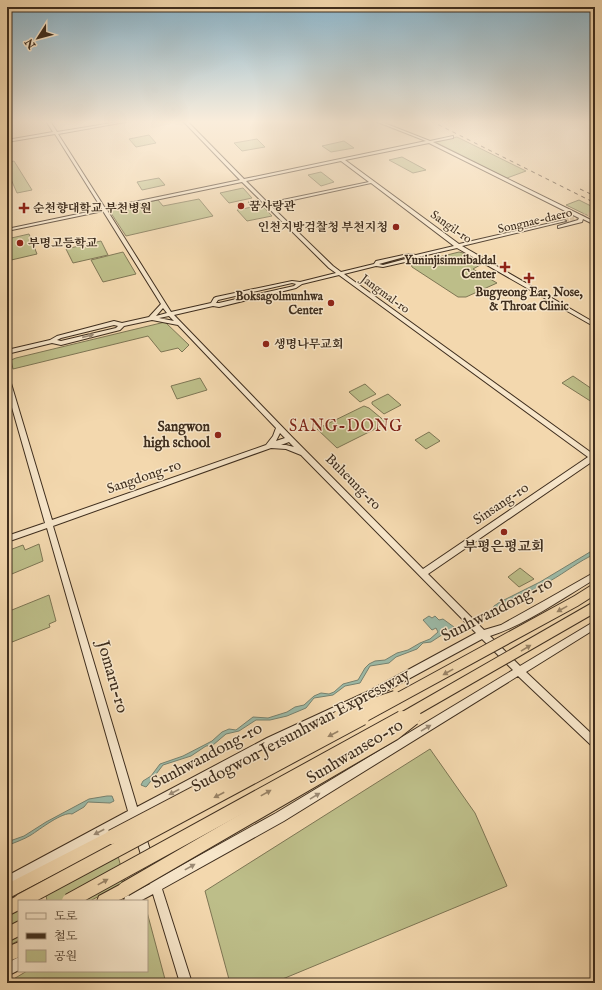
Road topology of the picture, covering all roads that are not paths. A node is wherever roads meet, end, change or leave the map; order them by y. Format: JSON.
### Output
{"nodes":[{"id":1,"x":77,"y":167,"type":"edge"},
{"id":2,"x":230,"y":167,"type":"edge"},
{"id":3,"x":308,"y":167,"type":"edge"},
{"id":4,"x":352,"y":167,"type":"edge"},
{"id":5,"x":480,"y":167,"type":"edge"},
{"id":6,"x":243,"y":181,"type":"junction"},
{"id":7,"x":372,"y":182,"type":"junction"},
{"id":8,"x":267,"y":205,"type":"junction"},
{"id":9,"x":104,"y":210,"type":"junction"},
{"id":10,"x":581,"y":217,"type":"junction"},
{"id":11,"x":567,"y":220,"type":"junction"},
{"id":12,"x":595,"y":224,"type":"edge"},
{"id":13,"x":7,"y":230,"type":"edge"},
{"id":14,"x":475,"y":242,"type":"junction"},
{"id":15,"x":458,"y":246,"type":"junction"},
{"id":16,"x":339,"y":274,"type":"junction"},
{"id":17,"x":164,"y":304,"type":"junction"},
{"id":18,"x":186,"y":310,"type":"junction"},
{"id":19,"x":170,"y":314,"type":"junction"},
{"id":20,"x":151,"y":318,"type":"junction"},
{"id":21,"x":179,"y":324,"type":"junction"},
{"id":22,"x":595,"y":325,"type":"edge"},
{"id":23,"x":7,"y":352,"type":"edge"},
{"id":24,"x":7,"y":380,"type":"edge"},
{"id":25,"x":279,"y":427,"type":"junction"},
{"id":26,"x":290,"y":439,"type":"junction"},
{"id":27,"x":269,"y":446,"type":"junction"},
{"id":28,"x":306,"y":454,"type":"junction"},
{"id":29,"x":594,"y":457,"type":"edge"},
{"id":30,"x":49,"y":524,"type":"junction"},
{"id":31,"x":7,"y":539,"type":"edge"},
{"id":32,"x":422,"y":573,"type":"junction"},
{"id":33,"x":595,"y":575,"type":"edge"},
{"id":34,"x":595,"y":589,"type":"edge"},
{"id":35,"x":595,"y":607,"type":"edge"},
{"id":36,"x":595,"y":625,"type":"edge"},
{"id":37,"x":483,"y":634,"type":"junction"},
{"id":38,"x":520,"y":672,"type":"junction"},
{"id":39,"x":424,"y":685,"type":"junction"},
{"id":40,"x":436,"y":699,"type":"junction"},
{"id":41,"x":595,"y":743,"type":"edge"},
{"id":42,"x":134,"y":814,"type":"junction"},
{"id":43,"x":7,"y":882,"type":"edge"},
{"id":44,"x":156,"y":886,"type":"junction"},
{"id":45,"x":7,"y":892,"type":"edge"},
{"id":46,"x":24,"y":900,"type":"edge"},
{"id":47,"x":71,"y":900,"type":"edge"},
{"id":48,"x":106,"y":900,"type":"edge"},
{"id":49,"x":131,"y":900,"type":"edge"},
{"id":50,"x":18,"y":903,"type":"edge"},
{"id":51,"x":7,"y":909,"type":"edge"},
{"id":52,"x":18,"y":929,"type":"edge"},
{"id":53,"x":7,"y":935,"type":"edge"},
{"id":54,"x":18,"y":949,"type":"edge"},
{"id":55,"x":7,"y":955,"type":"edge"},
{"id":56,"x":18,"y":964,"type":"edge"},
{"id":57,"x":7,"y":970,"type":"edge"},
{"id":58,"x":186,"y":983,"type":"edge"}],
"edges":[{"from":1,"to":9,"type":"street","name":"Buheung-ro"},
{"from":2,"to":6,"type":"street","name":"Jangmal-ro"},
{"from":3,"to":6,"type":"street"},
{"from":4,"to":7,"type":"street","name":"Sangil-ro"},
{"from":5,"to":10,"type":"street"},
{"from":6,"to":8,"type":"street","name":"Jangmal-ro"},
{"from":6,"to":9,"type":"street"},
{"from":7,"to":8,"type":"street"},
{"from":7,"to":15,"type":"street","name":"Sangil-ro"},
{"from":8,"to":16,"type":"street","name":"Jangmal-ro"},
{"from":9,"to":13,"type":"street"},
{"from":9,"to":17,"type":"street","name":"Buheung-ro"},
{"from":10,"to":11,"type":"street","name":"Songnae-daero"},
{"from":10,"to":11,"type":"street","name":"Songnae-daero"},
{"from":10,"to":12,"type":"street"},
{"from":11,"to":14,"type":"street","name":"Songnae-daero"},
{"from":11,"to":14,"type":"street","name":"Songnae-daero"},
{"from":14,"to":15,"type":"street","name":"Songnae-daero"},
{"from":15,"to":16,"type":"street","name":"Songnae-daero"},
{"from":15,"to":22,"type":"street","name":"Sangil-ro"},
{"from":16,"to":18,"type":"street","name":"Songnae-daero"},
{"from":16,"to":29,"type":"street","name":"Jangmal-ro"},
{"from":17,"to":18,"type":"street"},
{"from":17,"to":19,"type":"street","name":"Buheung-ro"},
{"from":17,"to":20,"type":"street"},
{"from":18,"to":19,"type":"street","name":"Songnae-daero"},
{"from":18,"to":21,"type":"street"},
{"from":19,"to":20,"type":"street","name":"Songnae-daero"},
{"from":19,"to":21,"type":"street","name":"Buheung-ro"},
{"from":20,"to":21,"type":"street"},
{"from":20,"to":23,"type":"street","name":"Songnae-daero"},
{"from":21,"to":25,"type":"street","name":"Buheung-ro"},
{"from":24,"to":30,"type":"street","name":"Jomaru-ro"},
{"from":25,"to":26,"type":"street","name":"Buheung-ro"},
{"from":25,"to":27,"type":"street"},
{"from":26,"to":27,"type":"street","name":"Sangdong-ro"},
{"from":26,"to":28,"type":"street","name":"Buheung-ro"},
{"from":27,"to":28,"type":"street"},
{"from":27,"to":30,"type":"street","name":"Sangdong-ro"},
{"from":28,"to":32,"type":"street","name":"Buheung-ro"},
{"from":29,"to":32,"type":"street","name":"Sinsang-ro"},
{"from":30,"to":31,"type":"street","name":"Sangdong-ro"},
{"from":30,"to":42,"type":"street","name":"Jomaru-ro"},
{"from":32,"to":37,"type":"street","name":"Buheung-ro"},
{"from":33,"to":37,"type":"street","name":"Sunhwandong-ro"},
{"from":34,"to":39,"type":"highway","name":"Sudogwon Je1sunhwan Expressway","one_way":true,"bridge":true},
{"from":40,"to":35,"type":"highway","one_way":true,"bridge":true},
{"from":36,"to":38,"type":"street","name":"Sunhwanseo-ro"},
{"from":37,"to":38,"type":"street","name":"Buheung-ro"},
{"from":37,"to":42,"type":"street","name":"Sunhwandong-ro","one_way":true},
{"from":38,"to":41,"type":"street","name":"Buheung-ro"},
{"from":44,"to":38,"type":"street","name":"Sunhwanseo-ro","one_way":true},
{"from":39,"to":45,"type":"highway","bridge":true},
{"from":39,"to":46,"type":"highway","name":"Sudogwon Je1sunhwan Expressway","one_way":true,"bridge":true},
{"from":47,"to":40,"type":"highway","one_way":true,"bridge":true},
{"from":40,"to":48,"type":"highway","bridge":true},
{"from":42,"to":43,"type":"street","name":"Sunhwandong-ro","one_way":true},
{"from":42,"to":44,"type":"street","name":"Jomaru-ro"},
{"from":44,"to":49,"type":"street","name":"Sunhwanseo-ro"},
{"from":44,"to":58,"type":"street","name":"Jomaru-ro"},
{"from":50,"to":51,"type":"highway","name":"Sudogwon Je1sunhwan Expressway"},
{"from":52,"to":53,"type":"highway"},
{"from":54,"to":55,"type":"highway"},
{"from":56,"to":57,"type":"street"}]}
